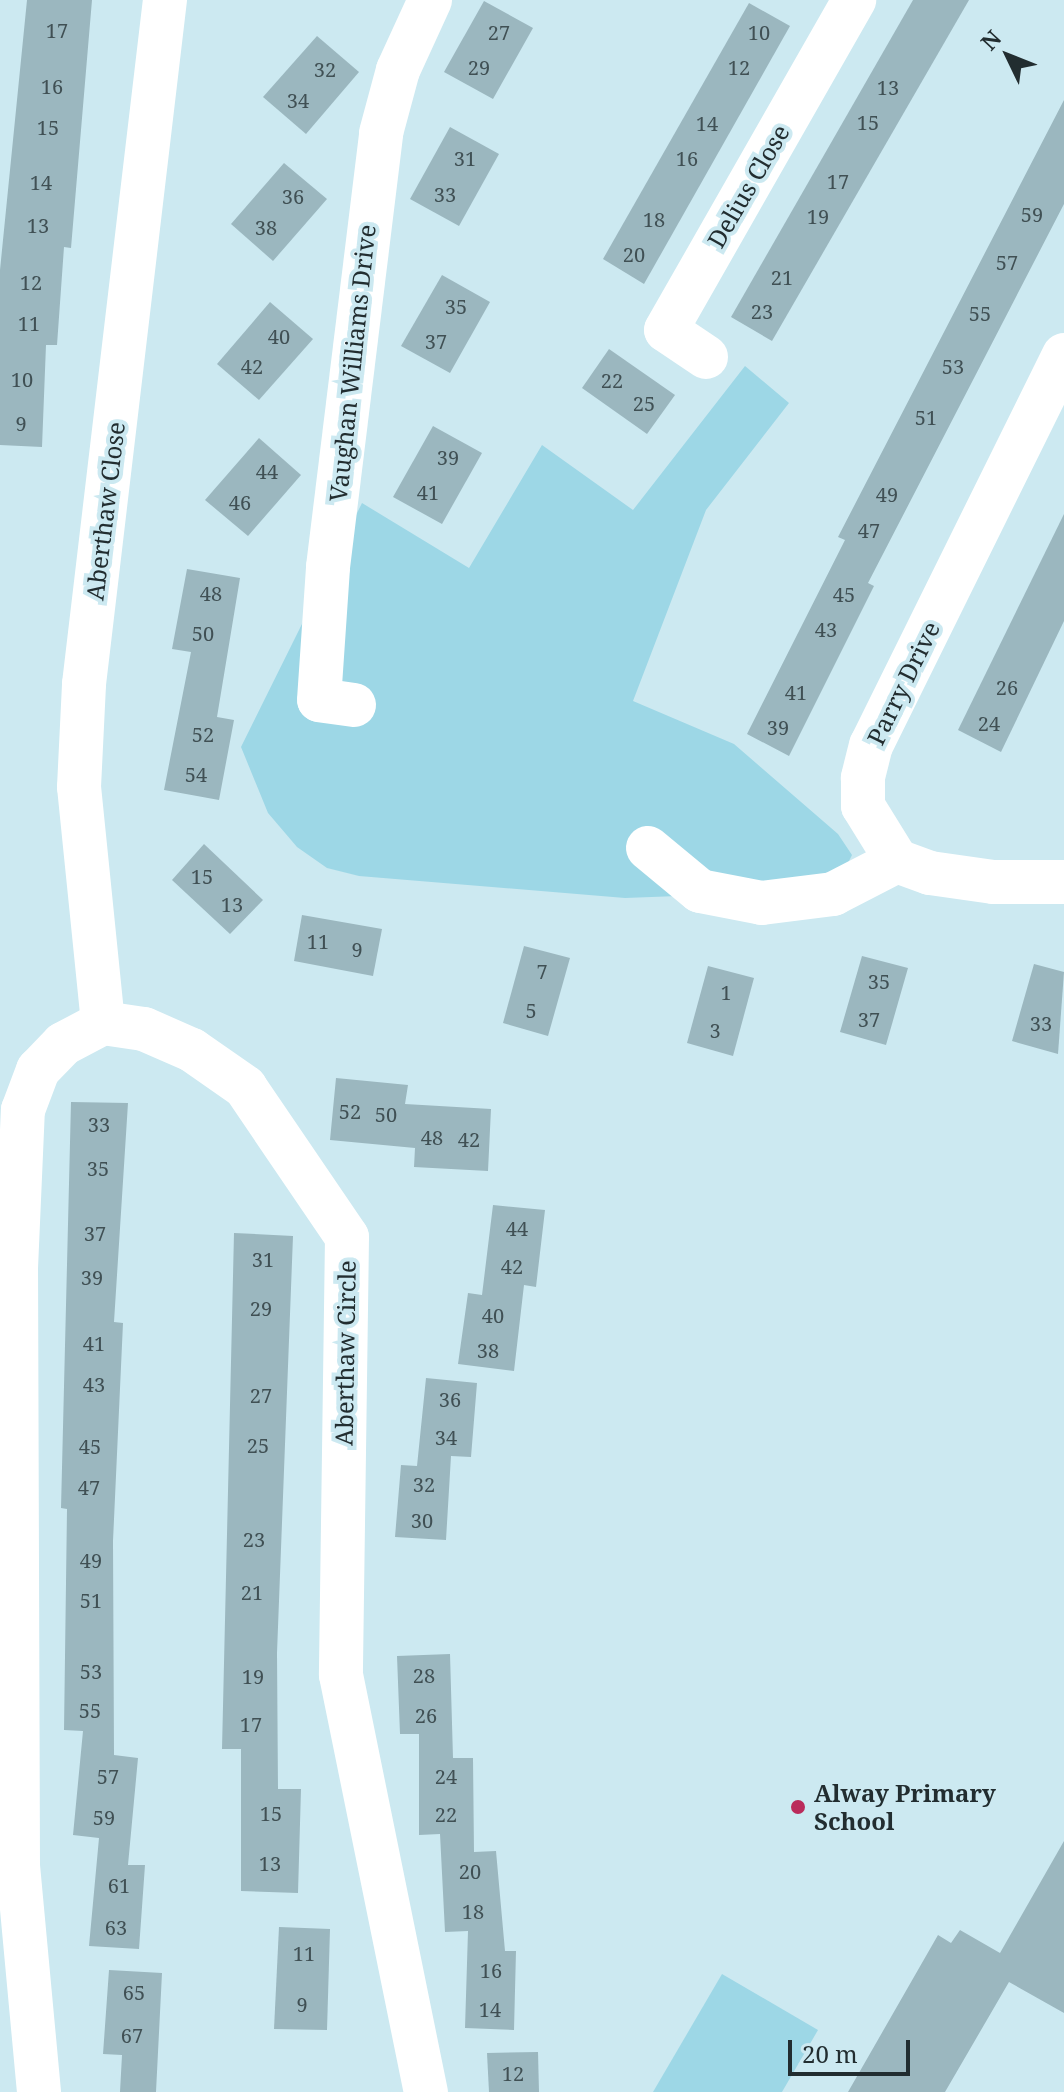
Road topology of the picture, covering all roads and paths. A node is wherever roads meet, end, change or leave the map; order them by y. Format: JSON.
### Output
{"nodes":[{"id":1,"x":165,"y":0,"type":"edge"},
{"id":2,"x":430,"y":0,"type":"edge"},
{"id":3,"x":854,"y":0,"type":"edge"},
{"id":4,"x":1064,"y":355,"type":"edge"},
{"id":5,"x":706,"y":357,"type":"dead end"},
{"id":6,"x":354,"y":705,"type":"dead end"},
{"id":7,"x":648,"y":848,"type":"dead end"},
{"id":8,"x":897,"y":861,"type":"junction"},
{"id":9,"x":1064,"y":882,"type":"edge"},
{"id":10,"x":103,"y":1023,"type":"junction"},
{"id":11,"x":39,"y":2092,"type":"edge"},
{"id":12,"x":426,"y":2092,"type":"edge"}],
"edges":[{"from":1,"to":10,"type":"street","name":"Aberthaw Close"},
{"from":2,"to":6,"type":"street","name":"Vaughan Williams Drive"},
{"from":3,"to":5,"type":"street","name":"Delius Close"},
{"from":4,"to":8,"type":"street","name":"Parry Drive"},
{"from":7,"to":8,"type":"street"},
{"from":8,"to":9,"type":"street"},
{"from":10,"to":11,"type":"street"},
{"from":10,"to":12,"type":"street","name":"Aberthaw Circle"}]}
